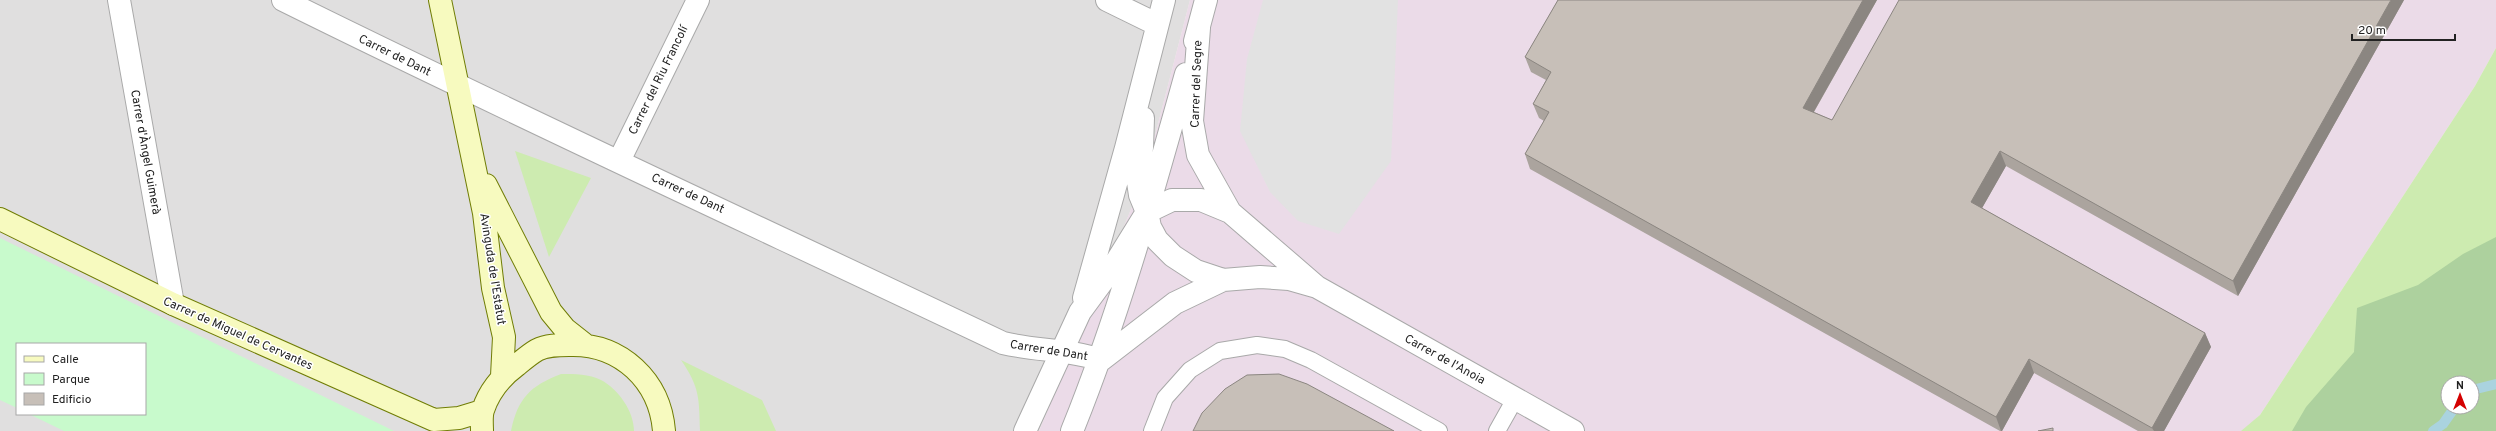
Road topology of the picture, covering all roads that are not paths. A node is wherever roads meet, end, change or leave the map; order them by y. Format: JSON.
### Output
{"nodes":[{"id":1,"x":119,"y":0,"type":"edge"},
{"id":2,"x":283,"y":0,"type":"edge"},
{"id":3,"x":440,"y":0,"type":"edge"},
{"id":4,"x":698,"y":0,"type":"edge"},
{"id":5,"x":1107,"y":0,"type":"edge"},
{"id":6,"x":1164,"y":0,"type":"edge"},
{"id":7,"x":1206,"y":0,"type":"edge"},
{"id":8,"x":1156,"y":24,"type":"junction"},
{"id":9,"x":1199,"y":28,"type":"junction"},
{"id":10,"x":1143,"y":79,"type":"junction"},
{"id":11,"x":460,"y":88,"type":"junction"},
{"id":12,"x":619,"y":161,"type":"junction"},
{"id":13,"x":475,"y":162,"type":"junction"},
{"id":14,"x":1147,"y":212,"type":"junction"},
{"id":15,"x":1230,"y":212,"type":"junction"},
{"id":16,"x":0,"y":219,"type":"edge"},
{"id":17,"x":1223,"y":280,"type":"junction"},
{"id":18,"x":1317,"y":287,"type":"junction"},
{"id":19,"x":173,"y":304,"type":"junction"},
{"id":20,"x":1080,"y":312,"type":"junction"},
{"id":21,"x":584,"y":344,"type":"junction"},
{"id":22,"x":1062,"y":350,"type":"junction"},
{"id":23,"x":1101,"y":360,"type":"junction"},
{"id":24,"x":502,"y":376,"type":"junction"},
{"id":25,"x":1515,"y":399,"type":"junction"},
{"id":26,"x":482,"y":421,"type":"edge"},
{"id":27,"x":664,"y":431,"type":"edge"},
{"id":28,"x":1025,"y":431,"type":"edge"},
{"id":29,"x":1072,"y":431,"type":"edge"},
{"id":30,"x":1152,"y":431,"type":"edge"},
{"id":31,"x":1439,"y":431,"type":"edge"},
{"id":32,"x":1497,"y":431,"type":"edge"},
{"id":33,"x":1573,"y":431,"type":"edge"}],
"edges":[{"from":1,"to":19,"type":"street","name":"Carrer d'Àngel Guimerà"},
{"from":2,"to":11,"type":"street","name":"Carrer de Dant"},
{"from":3,"to":11,"type":"main road","name":"Avinguda de l'Estatut"},
{"from":4,"to":12,"type":"street","name":"Carrer del Riu Francolí"},
{"from":5,"to":8,"type":"street"},
{"from":6,"to":8,"type":"street","name":"Carrer del Segre"},
{"from":7,"to":9,"type":"street","name":"Carrer del Segre"},
{"from":8,"to":10,"type":"street","name":"Carrer del Segre"},
{"from":9,"to":14,"type":"street","name":"Carrer del Segre"},
{"from":9,"to":15,"type":"street","name":"Carrer del Segre"},
{"from":10,"to":14,"type":"street","name":"Carrer del Segre"},
{"from":10,"to":20,"type":"street","name":"Carrer del Segre"},
{"from":11,"to":12,"type":"street","name":"Carrer de Dant"},
{"from":11,"to":13,"type":"main road","name":"Avinguda de l'Estatut"},
{"from":12,"to":22,"type":"street","name":"Carrer de Dant"},
{"from":13,"to":21,"type":"main road","name":"Avinguda de l'Estatut"},
{"from":13,"to":24,"type":"main road","name":"Avinguda de l'Estatut"},
{"from":14,"to":15,"type":"street"},
{"from":14,"to":17,"type":"street","name":"Carrer del Segre"},
{"from":14,"to":20,"type":"street","name":"Carrer del Segre"},
{"from":14,"to":23,"type":"street","name":"Carrer del Segre"},
{"from":15,"to":18,"type":"street","name":"Carrer de l'Anoia"},
{"from":16,"to":19,"type":"main road","name":"Carrer de Miguel de Cervantes"},
{"from":17,"to":18,"type":"street","name":"Carrer de l'Anoia"},
{"from":17,"to":23,"type":"street"},
{"from":18,"to":25,"type":"street","name":"Carrer de l'Anoia"},
{"from":19,"to":26,"type":"main road","name":"Carrer de Miguel de Cervantes"},
{"from":20,"to":22,"type":"street","name":"Carrer del Segre"},
{"from":21,"to":24,"type":"main road"},
{"from":21,"to":27,"type":"main road"},
{"from":22,"to":23,"type":"street","name":"Carrer de Dant"},
{"from":22,"to":28,"type":"street","name":"Carrer del Segre"},
{"from":23,"to":29,"type":"street","name":"Carrer del Segre"},
{"from":24,"to":26,"type":"main road"},
{"from":25,"to":32,"type":"lane"},
{"from":25,"to":33,"type":"street","name":"Carrer de l'Anoia"},
{"from":30,"to":31,"type":"lane"}]}
